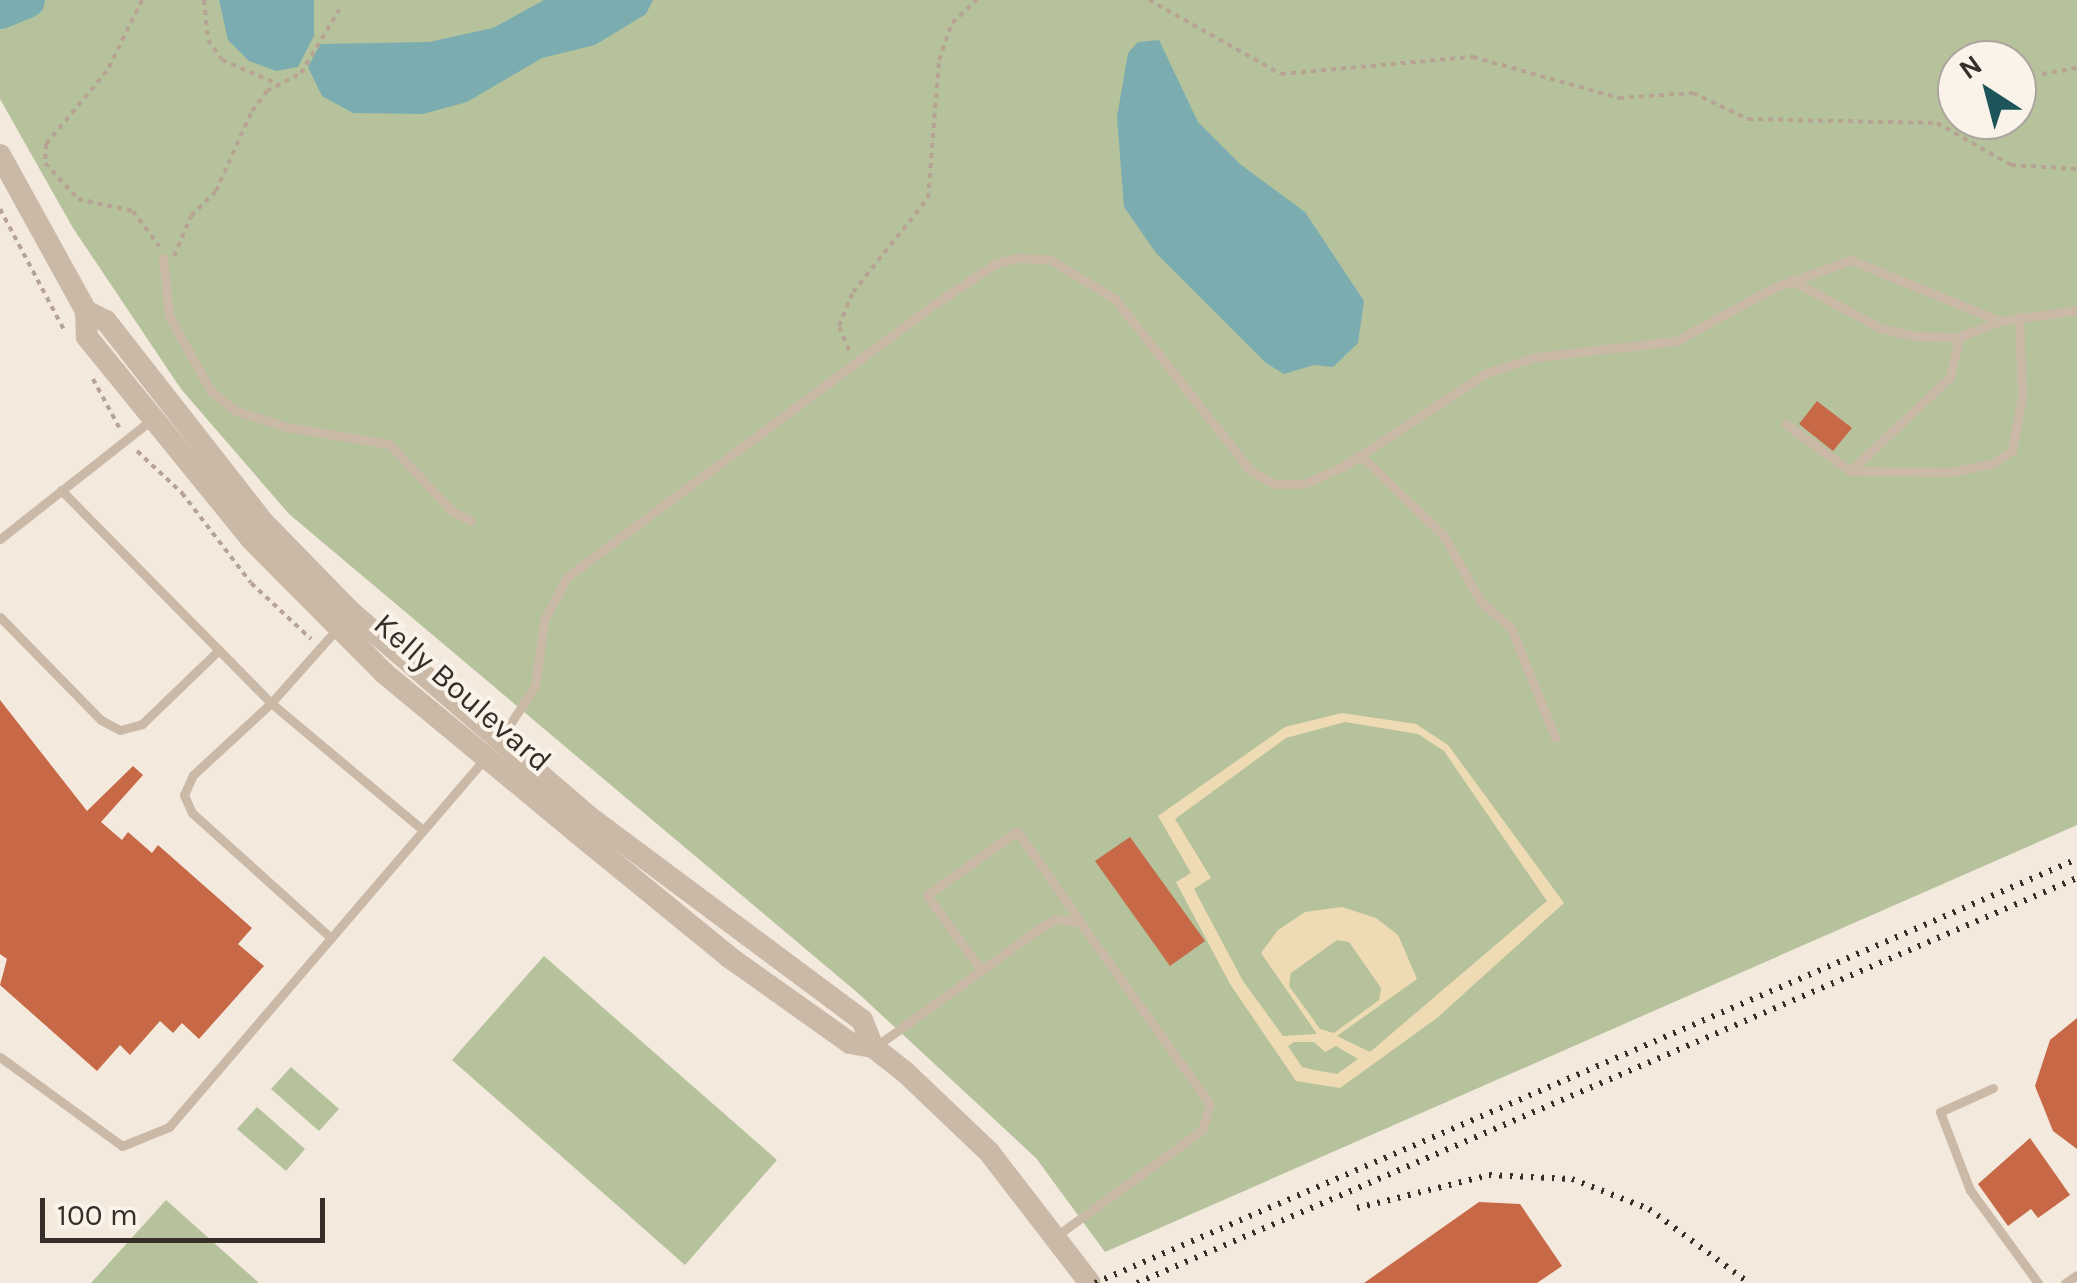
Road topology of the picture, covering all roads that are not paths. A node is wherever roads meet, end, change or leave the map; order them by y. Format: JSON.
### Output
{"nodes":[{"id":1,"x":0,"y":154,"type":"edge"},
{"id":2,"x":163,"y":258,"type":"road end"},
{"id":3,"x":1792,"y":280,"type":"junction"},
{"id":4,"x":86,"y":310,"type":"junction"},
{"id":5,"x":2077,"y":310,"type":"edge"},
{"id":6,"x":2019,"y":317,"type":"junction"},
{"id":7,"x":2000,"y":321,"type":"junction"},
{"id":8,"x":1959,"y":336,"type":"junction"},
{"id":9,"x":150,"y":421,"type":"junction"},
{"id":10,"x":1786,"y":424,"type":"dead end"},
{"id":11,"x":1360,"y":454,"type":"junction"},
{"id":12,"x":1850,"y":471,"type":"junction"},
{"id":13,"x":60,"y":490,"type":"junction"},
{"id":14,"x":472,"y":521,"type":"dead end"},
{"id":15,"x":0,"y":540,"type":"edge"},
{"id":16,"x":0,"y":617,"type":"edge"},
{"id":17,"x":338,"y":628,"type":"junction"},
{"id":18,"x":219,"y":650,"type":"junction"},
{"id":19,"x":272,"y":703,"type":"junction"},
{"id":20,"x":1555,"y":737,"type":"dead end"},
{"id":21,"x":492,"y":749,"type":"junction"},
{"id":22,"x":423,"y":830,"type":"junction"},
{"id":23,"x":1080,"y":922,"type":"junction"},
{"id":24,"x":331,"y":938,"type":"junction"},
{"id":25,"x":980,"y":970,"type":"junction"},
{"id":26,"x":873,"y":1048,"type":"junction"},
{"id":27,"x":0,"y":1057,"type":"edge"},
{"id":28,"x":1993,"y":1088,"type":"dead end"},
{"id":29,"x":1056,"y":1236,"type":"junction"},
{"id":30,"x":2077,"y":1274,"type":"edge"},
{"id":31,"x":1090,"y":1283,"type":"edge"},
{"id":32,"x":2038,"y":1283,"type":"edge"},
{"id":33,"x":2065,"y":1283,"type":"edge"}],
"edges":[{"from":1,"to":4,"type":"street","name":"Kelly Boulevard"},
{"from":2,"to":14,"type":"lane"},
{"from":3,"to":7,"type":"lane"},
{"from":3,"to":8,"type":"lane"},
{"from":3,"to":11,"type":"lane"},
{"from":4,"to":9,"type":"street","name":"Kelly Boulevard"},
{"from":4,"to":21,"type":"street","name":"Kelly Boulevard"},
{"from":5,"to":6,"type":"lane"},
{"from":6,"to":7,"type":"lane"},
{"from":6,"to":12,"type":"lane"},
{"from":7,"to":8,"type":"lane"},
{"from":8,"to":12,"type":"lane"},
{"from":9,"to":13,"type":"lane"},
{"from":9,"to":17,"type":"street","name":"Kelly Boulevard"},
{"from":10,"to":12,"type":"lane"},
{"from":11,"to":20,"type":"lane"},
{"from":11,"to":21,"type":"lane"},
{"from":13,"to":15,"type":"lane"},
{"from":13,"to":18,"type":"lane"},
{"from":16,"to":18,"type":"lane"},
{"from":17,"to":19,"type":"lane"},
{"from":17,"to":21,"type":"street","name":"Kelly Boulevard"},
{"from":18,"to":19,"type":"lane"},
{"from":19,"to":22,"type":"lane"},
{"from":19,"to":24,"type":"lane"},
{"from":21,"to":22,"type":"lane"},
{"from":21,"to":26,"type":"street","name":"Kelly Boulevard"},
{"from":22,"to":24,"type":"lane"},
{"from":23,"to":25,"type":"lane"},
{"from":23,"to":25,"type":"lane"},
{"from":23,"to":29,"type":"lane"},
{"from":24,"to":27,"type":"lane"},
{"from":25,"to":26,"type":"lane"},
{"from":26,"to":29,"type":"street","name":"Kelly Boulevard"},
{"from":28,"to":32,"type":"lane"},
{"from":29,"to":31,"type":"street","name":"Kelly Boulevard"},
{"from":30,"to":33,"type":"lane"}]}
